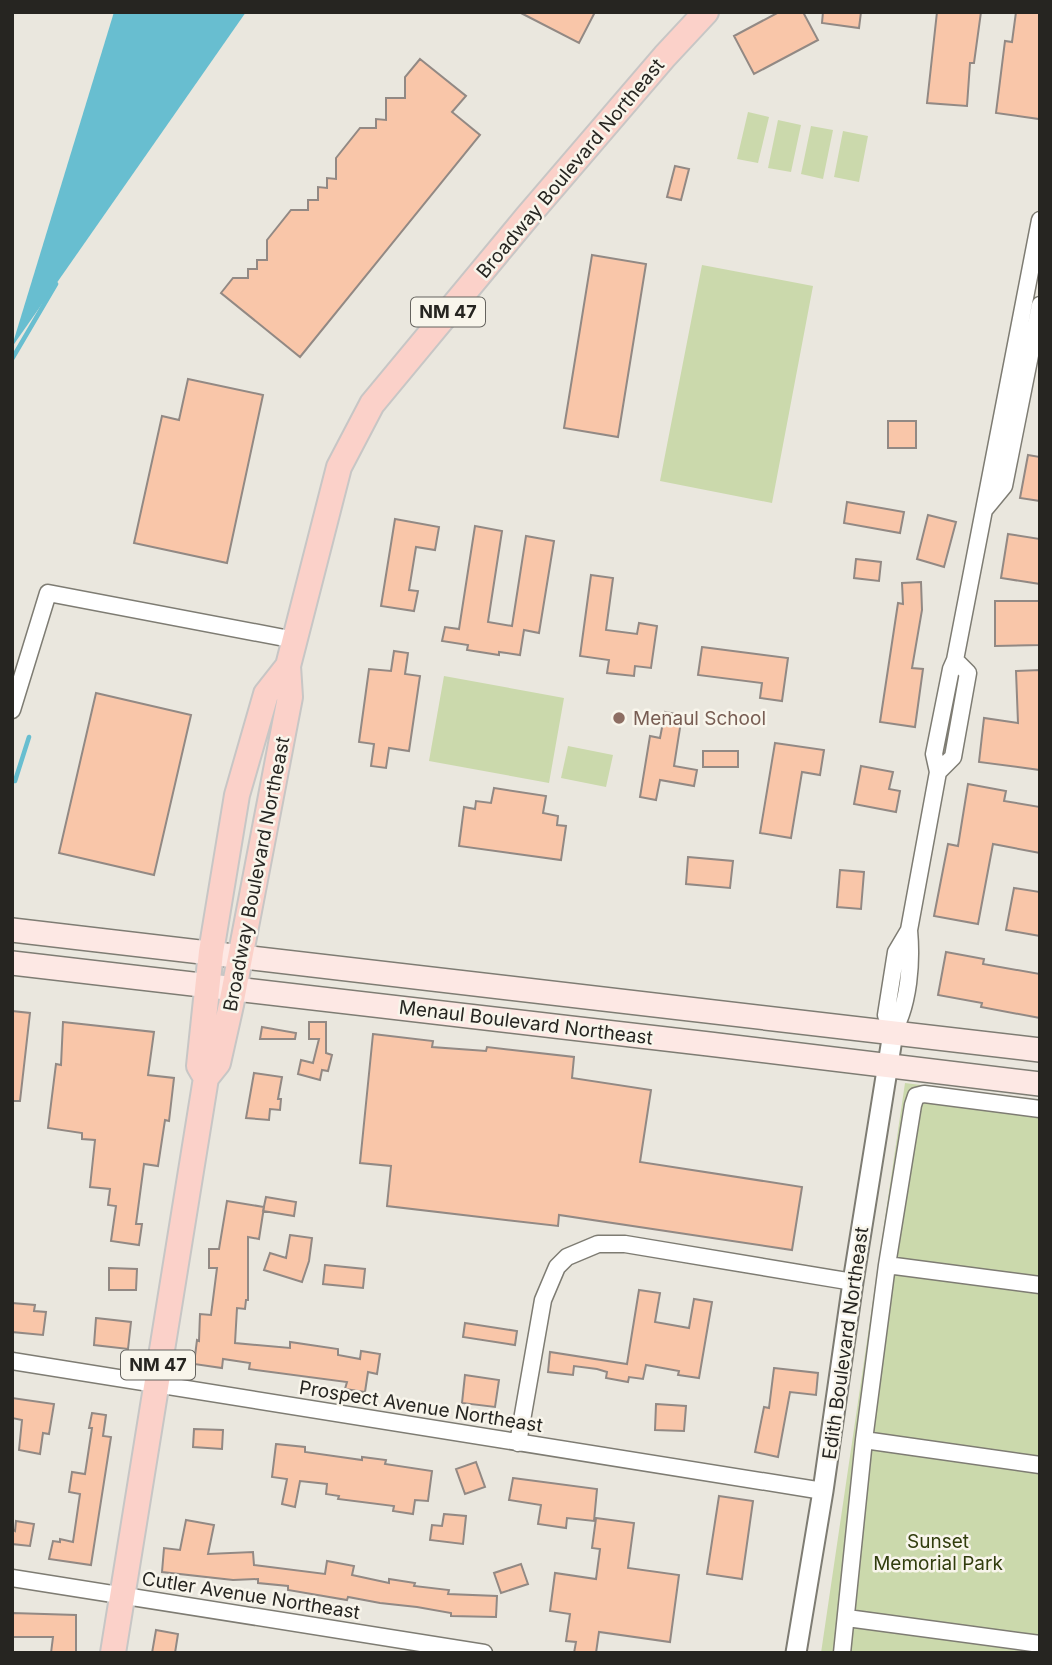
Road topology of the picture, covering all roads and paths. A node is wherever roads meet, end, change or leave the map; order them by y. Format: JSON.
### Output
{"nodes":[{"id":1,"x":706,"y":12,"type":"edge"},
{"id":2,"x":1040,"y":220,"type":"edge"},
{"id":3,"x":1040,"y":305,"type":"edge"},
{"id":4,"x":985,"y":509,"type":"junction"},
{"id":5,"x":295,"y":640,"type":"junction"},
{"id":6,"x":288,"y":666,"type":"junction"},
{"id":7,"x":12,"y":710,"type":"edge"},
{"id":8,"x":12,"y":930,"type":"edge"},
{"id":9,"x":211,"y":953,"type":"junction"},
{"id":10,"x":240,"y":956,"type":"junction"},
{"id":11,"x":12,"y":963,"type":"edge"},
{"id":12,"x":208,"y":985,"type":"junction"},
{"id":13,"x":485,"y":985,"type":"junction"},
{"id":14,"x":234,"y":989,"type":"junction"},
{"id":15,"x":481,"y":1017,"type":"junction"},
{"id":16,"x":893,"y":1033,"type":"junction"},
{"id":17,"x":1040,"y":1050,"type":"edge"},
{"id":18,"x":888,"y":1065,"type":"junction"},
{"id":19,"x":206,"y":1078,"type":"junction"},
{"id":20,"x":1040,"y":1084,"type":"edge"},
{"id":21,"x":1040,"y":1109,"type":"edge"},
{"id":22,"x":887,"y":1265,"type":"junction"},
{"id":23,"x":853,"y":1282,"type":"junction"},
{"id":24,"x":1040,"y":1285,"type":"edge"},
{"id":25,"x":12,"y":1361,"type":"edge"},
{"id":26,"x":155,"y":1385,"type":"junction"},
{"id":27,"x":864,"y":1440,"type":"junction"},
{"id":28,"x":518,"y":1443,"type":"junction"},
{"id":29,"x":1040,"y":1465,"type":"edge"},
{"id":30,"x":823,"y":1491,"type":"junction"},
{"id":31,"x":12,"y":1578,"type":"edge"},
{"id":32,"x":122,"y":1596,"type":"junction"},
{"id":33,"x":847,"y":1618,"type":"junction"},
{"id":34,"x":1040,"y":1644,"type":"edge"},
{"id":35,"x":113,"y":1653,"type":"edge"},
{"id":36,"x":484,"y":1653,"type":"edge"},
{"id":37,"x":796,"y":1653,"type":"edge"},
{"id":38,"x":842,"y":1653,"type":"edge"}],
"edges":[{"from":1,"to":5,"type":"main road","name":"Broadway Boulevard Northeast","number":"NM 47"},
{"from":2,"to":4,"type":"street","name":"Edith Boulevard Northeast"},
{"from":3,"to":4,"type":"street","name":"Edith Boulevard Northeast"},
{"from":4,"to":16,"type":"street","name":"Edith Boulevard Northeast"},
{"from":5,"to":6,"type":"main road","name":"Broadway Boulevard Northeast","number":"NM 47"},
{"from":5,"to":7,"type":"street"},
{"from":6,"to":9,"type":"main road","name":"Broadway Boulevard Northeast","number":"NM 47"},
{"from":6,"to":10,"type":"main road","name":"Broadway Boulevard Northeast","number":"NM 47"},
{"from":8,"to":9,"type":"main road","name":"Menaul Boulevard Northeast"},
{"from":9,"to":10,"type":"main road","name":"Menaul Boulevard Northeast"},
{"from":9,"to":12,"type":"main road","name":"Broadway Boulevard Northeast","number":"NM 47"},
{"from":10,"to":13,"type":"main road","name":"Menaul Boulevard Northeast"},
{"from":10,"to":14,"type":"main road","name":"Broadway Boulevard Northeast","number":"NM 47"},
{"from":11,"to":12,"type":"main road","name":"Menaul Boulevard Northeast"},
{"from":12,"to":14,"type":"main road","name":"Menaul Boulevard Northeast"},
{"from":12,"to":19,"type":"main road","name":"Broadway Boulevard Northeast","number":"NM 47"},
{"from":13,"to":15,"type":"main road"},
{"from":13,"to":16,"type":"main road","name":"Menaul Boulevard Northeast"},
{"from":14,"to":15,"type":"main road","name":"Menaul Boulevard Northeast"},
{"from":14,"to":19,"type":"main road","name":"Broadway Boulevard Northeast","number":"NM 47"},
{"from":15,"to":18,"type":"main road","name":"Menaul Boulevard Northeast"},
{"from":16,"to":17,"type":"main road","name":"Menaul Boulevard Northeast"},
{"from":16,"to":18,"type":"street","name":"Edith Boulevard Northeast"},
{"from":18,"to":20,"type":"main road","name":"Menaul Boulevard Northeast"},
{"from":18,"to":23,"type":"street","name":"Edith Boulevard Northeast"},
{"from":19,"to":26,"type":"main road","name":"Broadway Boulevard Northeast","number":"NM 47"},
{"from":21,"to":22,"type":"street"},
{"from":22,"to":24,"type":"street"},
{"from":22,"to":27,"type":"street"},
{"from":23,"to":28,"type":"street"},
{"from":23,"to":30,"type":"street","name":"Edith Boulevard Northeast"},
{"from":25,"to":26,"type":"street","name":"Prospect Avenue Northeast"},
{"from":26,"to":28,"type":"street","name":"Prospect Avenue Northeast"},
{"from":26,"to":32,"type":"main road","name":"Broadway Boulevard Northeast","number":"NM 47"},
{"from":27,"to":29,"type":"street"},
{"from":27,"to":33,"type":"street"},
{"from":28,"to":30,"type":"street","name":"Prospect Avenue Northeast"},
{"from":30,"to":37,"type":"street","name":"Edith Boulevard Northeast"},
{"from":31,"to":32,"type":"street","name":"Cutler Avenue Northeast"},
{"from":32,"to":35,"type":"main road","name":"Broadway Boulevard Northeast","number":"NM 47"},
{"from":32,"to":36,"type":"street","name":"Cutler Avenue Northeast"},
{"from":33,"to":34,"type":"street"},
{"from":33,"to":38,"type":"street"}]}
